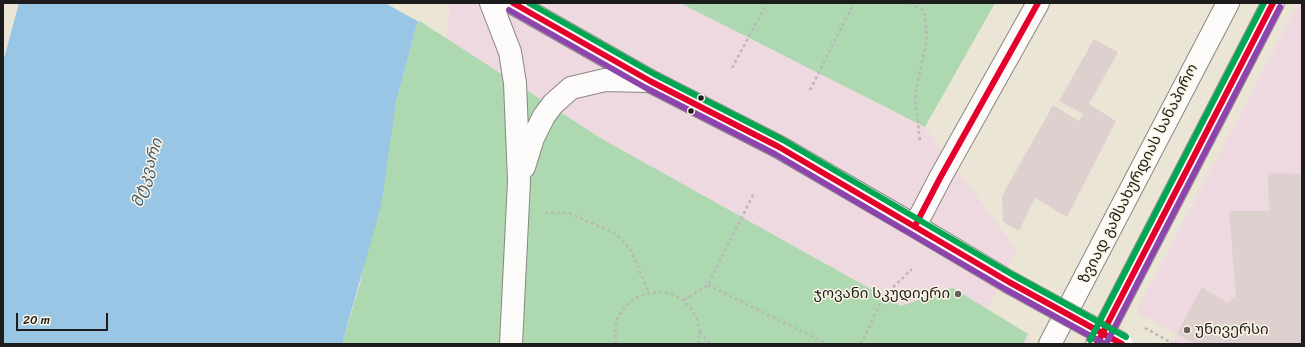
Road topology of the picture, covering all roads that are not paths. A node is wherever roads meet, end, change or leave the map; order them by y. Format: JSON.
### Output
{"nodes":[{"id":1,"x":491,"y":3,"type":"edge"},
{"id":2,"x":513,"y":3,"type":"edge"},
{"id":3,"x":1038,"y":3,"type":"edge"},
{"id":4,"x":1228,"y":3,"type":"edge"},
{"id":5,"x":1273,"y":3,"type":"edge"},
{"id":6,"x":650,"y":81,"type":"junction"},
{"id":7,"x":519,"y":181,"type":"junction"},
{"id":8,"x":915,"y":226,"type":"junction"},
{"id":9,"x":511,"y":344,"type":"edge"},
{"id":10,"x":1050,"y":344,"type":"edge"},
{"id":11,"x":1097,"y":344,"type":"edge"},
{"id":12,"x":1122,"y":344,"type":"edge"}],
"edges":[{"from":1,"to":7,"type":"main road"},
{"from":2,"to":6,"type":"main road"},
{"from":3,"to":8,"type":"main road"},
{"from":4,"to":10,"type":"main road","name":"ზვიად გამსახურდიას სანაპირო"},
{"from":5,"to":11,"type":"main road"},
{"from":6,"to":7,"type":"main road"},
{"from":6,"to":8,"type":"main road"},
{"from":7,"to":9,"type":"main road"},
{"from":8,"to":12,"type":"main road","bridge":true}]}
